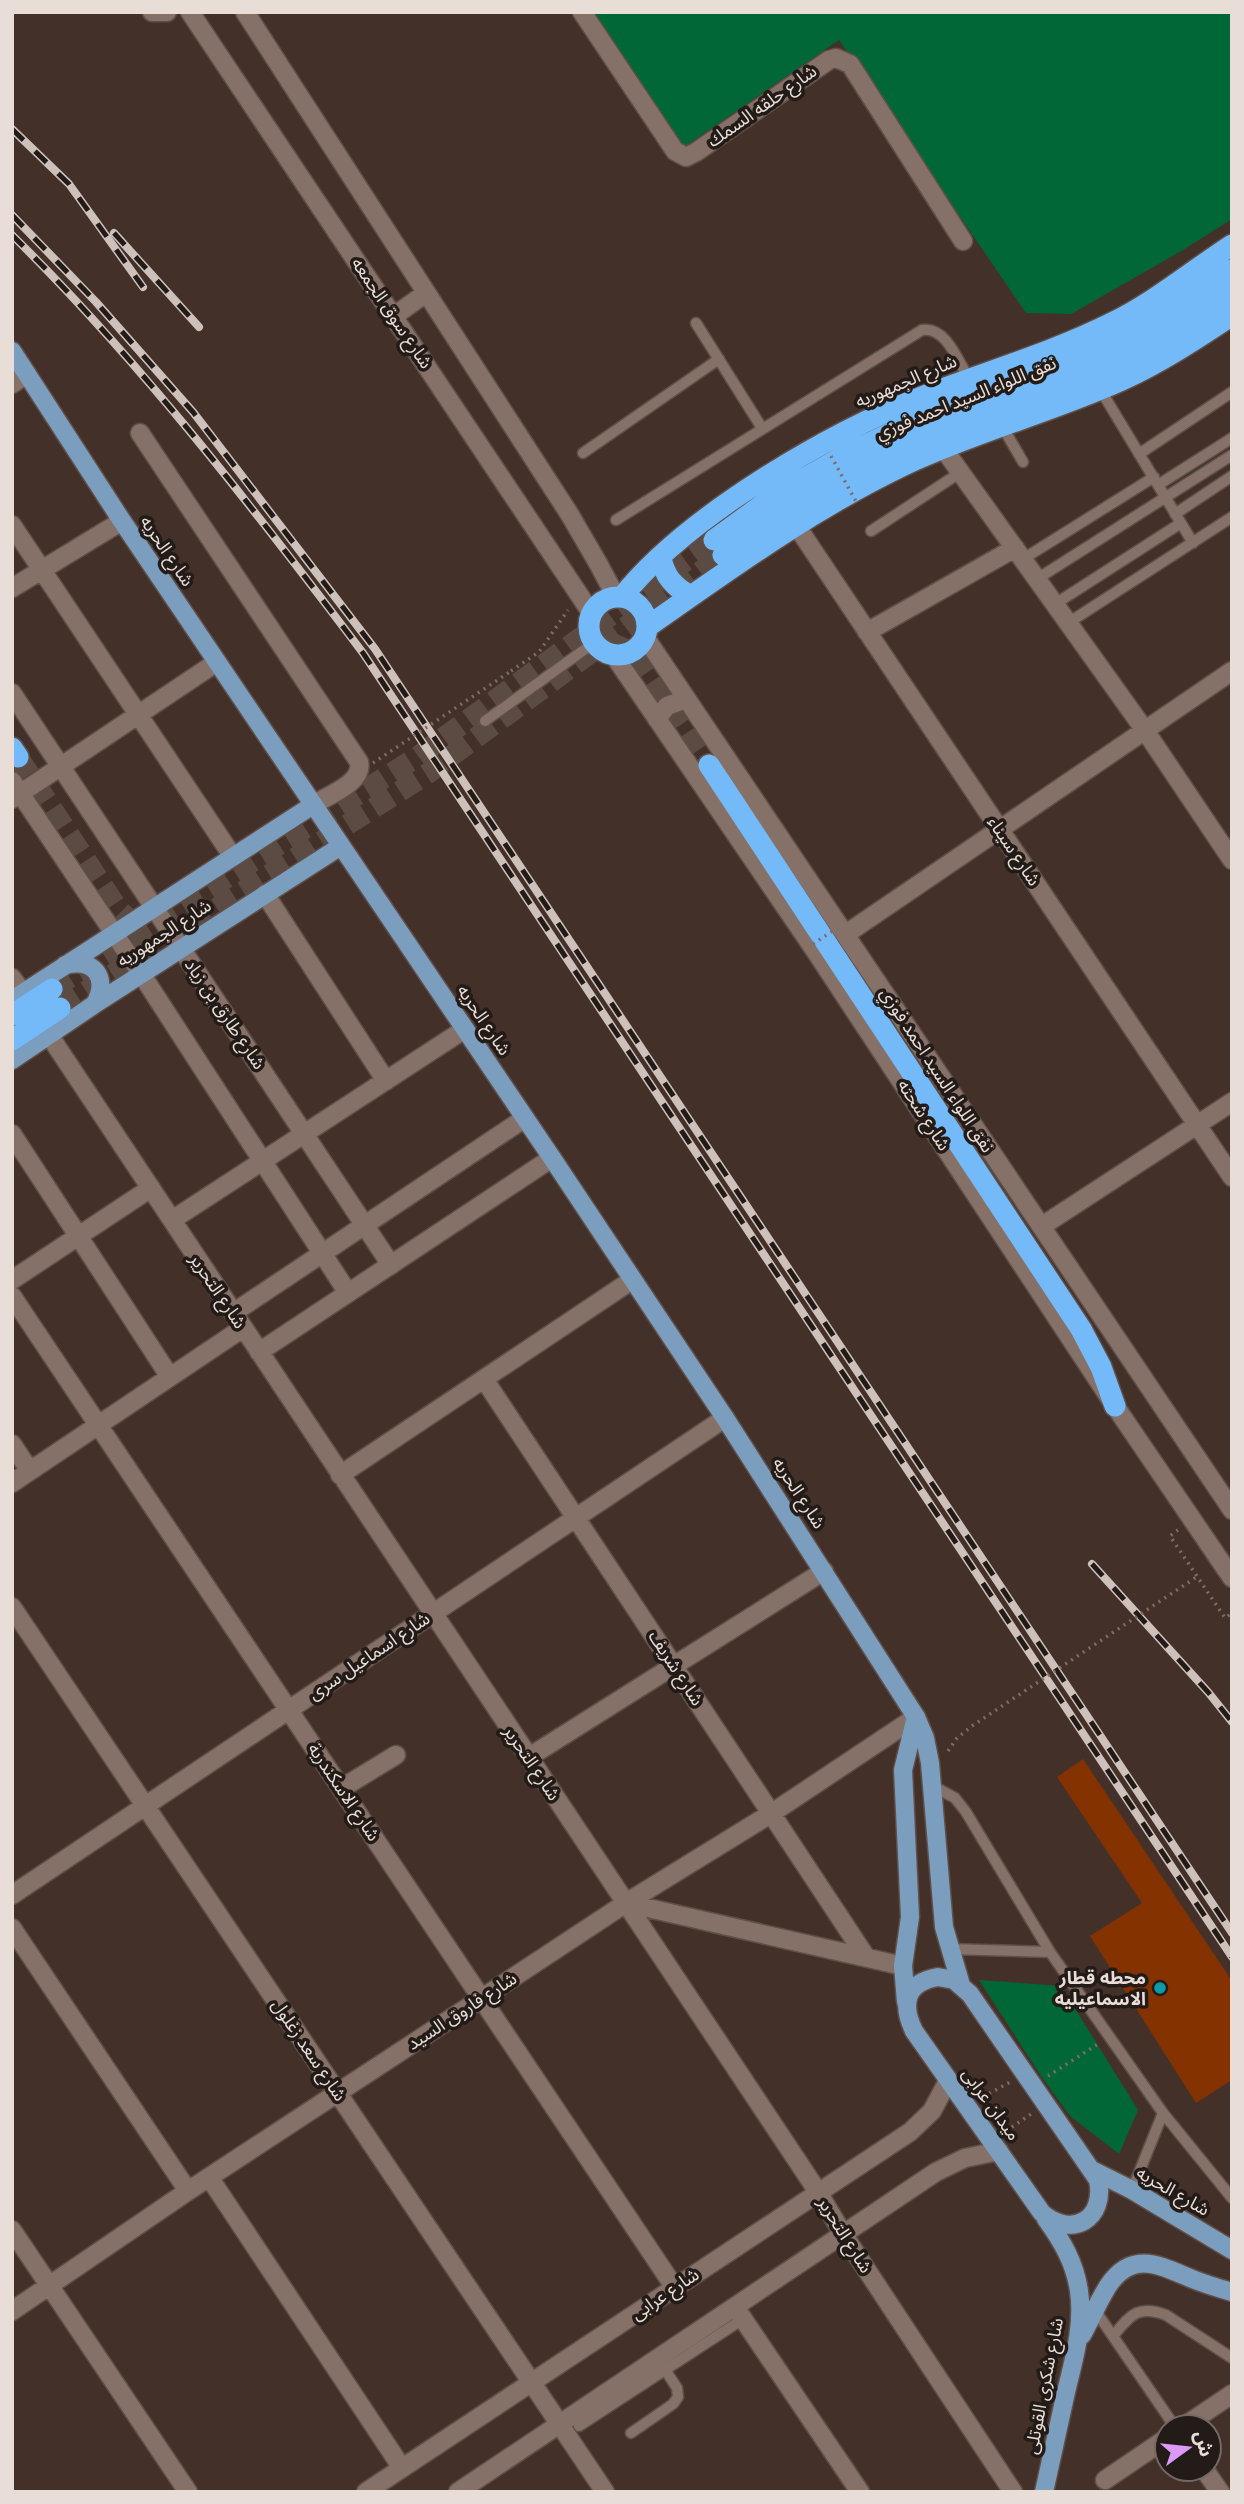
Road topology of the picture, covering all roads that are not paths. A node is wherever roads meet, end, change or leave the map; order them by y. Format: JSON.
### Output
{"nodes":[{"id":1,"x":152,"y":12,"type":"edge"},
{"id":2,"x":167,"y":12,"type":"edge"},
{"id":3,"x":190,"y":12,"type":"edge"},
{"id":4,"x":245,"y":12,"type":"edge"},
{"id":5,"x":582,"y":12,"type":"edge"},
{"id":6,"x":963,"y":241,"type":"dead end"},
{"id":7,"x":1232,"y":245,"type":"edge"},
{"id":8,"x":1232,"y":270,"type":"edge"},
{"id":9,"x":1232,"y":292,"type":"edge"},
{"id":10,"x":426,"y":293,"type":"junction"},
{"id":11,"x":1232,"y":315,"type":"edge"},
{"id":12,"x":394,"y":316,"type":"junction"},
{"id":13,"x":696,"y":323,"type":"dead end"},
{"id":14,"x":12,"y":351,"type":"edge"},
{"id":15,"x":719,"y":359,"type":"junction"},
{"id":16,"x":27,"y":374,"type":"junction"},
{"id":17,"x":969,"y":379,"type":"junction"},
{"id":18,"x":12,"y":384,"type":"edge"},
{"id":19,"x":1100,"y":389,"type":"junction"},
{"id":20,"x":1232,"y":392,"type":"edge"},
{"id":21,"x":1002,"y":426,"type":"junction"},
{"id":22,"x":762,"y":428,"type":"junction"},
{"id":23,"x":140,"y":433,"type":"dead end"},
{"id":24,"x":1232,"y":438,"type":"edge"},
{"id":25,"x":943,"y":448,"type":"junction"},
{"id":26,"x":583,"y":453,"type":"dead end"},
{"id":27,"x":1139,"y":454,"type":"junction"},
{"id":28,"x":1232,"y":455,"type":"edge"},
{"id":29,"x":1023,"y":462,"type":"dead end"},
{"id":30,"x":961,"y":472,"type":"junction"},
{"id":31,"x":1232,"y":476,"type":"edge"},
{"id":32,"x":1156,"y":481,"type":"junction"},
{"id":33,"x":1166,"y":497,"type":"junction"},
{"id":34,"x":1232,"y":517,"type":"edge"},
{"id":35,"x":1178,"y":518,"type":"junction"},
{"id":36,"x":616,"y":520,"type":"dead end"},
{"id":37,"x":122,"y":521,"type":"junction"},
{"id":38,"x":12,"y":525,"type":"edge"},
{"id":39,"x":796,"y":525,"type":"junction"},
{"id":40,"x":871,"y":531,"type":"dead end"},
{"id":41,"x":1193,"y":542,"type":"junction"},
{"id":42,"x":1019,"y":553,"type":"junction"},
{"id":43,"x":661,"y":557,"type":"junction"},
{"id":44,"x":42,"y":570,"type":"junction"},
{"id":45,"x":1037,"y":579,"type":"junction"},
{"id":46,"x":12,"y":588,"type":"edge"},
{"id":47,"x":691,"y":596,"type":"junction"},
{"id":48,"x":619,"y":597,"type":"junction"},
{"id":49,"x":1055,"y":604,"type":"junction"},
{"id":50,"x":592,"y":614,"type":"junction"},
{"id":51,"x":1068,"y":623,"type":"junction"},
{"id":52,"x":646,"y":632,"type":"junction"},
{"id":53,"x":867,"y":632,"type":"junction"},
{"id":54,"x":604,"y":648,"type":"junction"},
{"id":55,"x":217,"y":662,"type":"junction"},
{"id":56,"x":1232,"y":671,"type":"edge"},
{"id":57,"x":12,"y":693,"type":"edge"},
{"id":58,"x":687,"y":699,"type":"junction"},
{"id":59,"x":139,"y":714,"type":"junction"},
{"id":60,"x":657,"y":719,"type":"junction"},
{"id":61,"x":485,"y":721,"type":"dead end"},
{"id":62,"x":1144,"y":729,"type":"junction"},
{"id":63,"x":709,"y":765,"type":"tunnel mouth"},
{"id":64,"x":61,"y":766,"type":"junction"},
{"id":65,"x":15,"y":791,"type":"edge"},
{"id":66,"x":313,"y":805,"type":"junction"},
{"id":67,"x":999,"y":828,"type":"junction"},
{"id":68,"x":341,"y":846,"type":"junction"},
{"id":69,"x":233,"y":857,"type":"junction"},
{"id":70,"x":1232,"y":860,"type":"edge"},
{"id":71,"x":265,"y":894,"type":"junction"},
{"id":72,"x":154,"y":908,"type":"junction"},
{"id":73,"x":841,"y":931,"type":"junction"},
{"id":74,"x":114,"y":934,"type":"junction"},
{"id":75,"x":181,"y":949,"type":"junction"},
{"id":76,"x":65,"y":965,"type":"junction"},
{"id":77,"x":142,"y":975,"type":"junction"},
{"id":78,"x":12,"y":978,"type":"edge"},
{"id":79,"x":18,"y":997,"type":"edge"},
{"id":80,"x":95,"y":1004,"type":"junction"},
{"id":81,"x":12,"y":1015,"type":"edge"},
{"id":82,"x":465,"y":1029,"type":"junction"},
{"id":83,"x":49,"y":1035,"type":"junction"},
{"id":84,"x":12,"y":1040,"type":"edge"},
{"id":85,"x":12,"y":1060,"type":"edge"},
{"id":86,"x":386,"y":1081,"type":"junction"},
{"id":87,"x":1232,"y":1102,"type":"edge"},
{"id":88,"x":525,"y":1118,"type":"junction"},
{"id":89,"x":1197,"y":1125,"type":"junction"},
{"id":90,"x":12,"y":1134,"type":"edge"},
{"id":91,"x":304,"y":1134,"type":"junction"},
{"id":92,"x":552,"y":1157,"type":"junction"},
{"id":93,"x":261,"y":1161,"type":"junction"},
{"id":94,"x":1232,"y":1177,"type":"edge"},
{"id":95,"x":150,"y":1188,"type":"junction"},
{"id":96,"x":172,"y":1220,"type":"junction"},
{"id":97,"x":365,"y":1225,"type":"junction"},
{"id":98,"x":1042,"y":1226,"type":"junction"},
{"id":99,"x":79,"y":1236,"type":"junction"},
{"id":100,"x":321,"y":1254,"type":"junction"},
{"id":101,"x":391,"y":1265,"type":"junction"},
{"id":102,"x":12,"y":1280,"type":"edge"},
{"id":103,"x":632,"y":1280,"type":"junction"},
{"id":104,"x":348,"y":1293,"type":"junction"},
{"id":105,"x":12,"y":1296,"type":"edge"},
{"id":106,"x":238,"y":1321,"type":"junction"},
{"id":107,"x":259,"y":1352,"type":"junction"},
{"id":108,"x":170,"y":1377,"type":"junction"},
{"id":109,"x":484,"y":1379,"type":"junction"},
{"id":110,"x":1115,"y":1406,"type":"junction"},
{"id":111,"x":725,"y":1418,"type":"junction"},
{"id":112,"x":98,"y":1425,"type":"junction"},
{"id":113,"x":12,"y":1444,"type":"edge"},
{"id":114,"x":30,"y":1471,"type":"junction"},
{"id":115,"x":340,"y":1475,"type":"junction"},
{"id":116,"x":12,"y":1483,"type":"edge"},
{"id":117,"x":1232,"y":1510,"type":"edge"},
{"id":118,"x":576,"y":1517,"type":"junction"},
{"id":119,"x":824,"y":1571,"type":"junction"},
{"id":120,"x":1232,"y":1578,"type":"edge"},
{"id":121,"x":12,"y":1608,"type":"edge"},
{"id":122,"x":433,"y":1613,"type":"junction"},
{"id":123,"x":674,"y":1665,"type":"junction"},
{"id":124,"x":289,"y":1710,"type":"junction"},
{"id":125,"x":916,"y":1717,"type":"junction"},
{"id":126,"x":396,"y":1755,"type":"dead end"},
{"id":127,"x":529,"y":1757,"type":"junction"},
{"id":128,"x":931,"y":1785,"type":"junction"},
{"id":129,"x":342,"y":1788,"type":"junction"},
{"id":130,"x":145,"y":1806,"type":"junction"},
{"id":131,"x":772,"y":1813,"type":"junction"},
{"id":132,"x":12,"y":1895,"type":"edge"},
{"id":133,"x":626,"y":1903,"type":"junction"},
{"id":134,"x":12,"y":1928,"type":"edge"},
{"id":135,"x":949,"y":1949,"type":"junction"},
{"id":136,"x":1049,"y":1952,"type":"junction"},
{"id":137,"x":866,"y":1957,"type":"junction"},
{"id":138,"x":904,"y":1966,"type":"junction"},
{"id":139,"x":961,"y":1984,"type":"junction"},
{"id":140,"x":482,"y":1998,"type":"junction"},
{"id":141,"x":906,"y":2002,"type":"junction"},
{"id":142,"x":948,"y":2081,"type":"junction"},
{"id":143,"x":338,"y":2092,"type":"junction"},
{"id":144,"x":1163,"y":2113,"type":"junction"},
{"id":145,"x":995,"y":2146,"type":"junction"},
{"id":146,"x":1092,"y":2170,"type":"junction"},
{"id":147,"x":209,"y":2177,"type":"junction"},
{"id":148,"x":188,"y":2190,"type":"junction"},
{"id":149,"x":1132,"y":2190,"type":"junction"},
{"id":150,"x":818,"y":2192,"type":"junction"},
{"id":151,"x":1232,"y":2198,"type":"edge"},
{"id":152,"x":1042,"y":2213,"type":"junction"},
{"id":153,"x":12,"y":2230,"type":"edge"},
{"id":154,"x":843,"y":2234,"type":"junction"},
{"id":155,"x":1232,"y":2250,"type":"edge"},
{"id":156,"x":50,"y":2287,"type":"junction"},
{"id":157,"x":675,"y":2288,"type":"junction"},
{"id":158,"x":1232,"y":2292,"type":"edge"},
{"id":159,"x":1095,"y":2310,"type":"junction"},
{"id":160,"x":12,"y":2311,"type":"edge"},
{"id":161,"x":739,"y":2313,"type":"junction"},
{"id":162,"x":1113,"y":2336,"type":"junction"},
{"id":163,"x":1078,"y":2343,"type":"junction"},
{"id":164,"x":1232,"y":2358,"type":"edge"},
{"id":165,"x":661,"y":2364,"type":"junction"},
{"id":166,"x":532,"y":2382,"type":"junction"},
{"id":167,"x":1232,"y":2394,"type":"edge"},
{"id":168,"x":1165,"y":2413,"type":"edge"},
{"id":169,"x":1204,"y":2413,"type":"edge"},
{"id":170,"x":560,"y":2424,"type":"junction"},
{"id":171,"x":579,"y":2426,"type":"dead end"},
{"id":172,"x":631,"y":2432,"type":"dead end"},
{"id":173,"x":1153,"y":2447,"type":"edge"},
{"id":174,"x":402,"y":2468,"type":"junction"},
{"id":175,"x":1105,"y":2480,"type":"dead end"},
{"id":176,"x":460,"y":2491,"type":"edge"},
{"id":177,"x":188,"y":2492,"type":"edge"},
{"id":178,"x":366,"y":2492,"type":"edge"},
{"id":179,"x":605,"y":2492,"type":"edge"},
{"id":180,"x":860,"y":2492,"type":"edge"},
{"id":181,"x":1013,"y":2492,"type":"edge"},
{"id":182,"x":1044,"y":2492,"type":"edge"}],
"edges":[{"from":1,"to":2,"type":"street"},
{"from":3,"to":12,"type":"street","name":"شارع سوق الجمعه"},
{"from":4,"to":10,"type":"street"},
{"from":5,"to":6,"type":"street","name":"شارع حلقه السمك"},
{"from":7,"to":17,"type":"highway","name":"شارع الجمهوريه"},
{"from":8,"to":9,"type":"highway","name":"نفق اللواء السيد احمد فوزي"},
{"from":10,"to":12,"type":"street"},
{"from":10,"to":48,"type":"street"},
{"from":11,"to":19,"type":"highway"},
{"from":12,"to":50,"type":"street","name":"شارع سوق الجمعه"},
{"from":13,"to":15,"type":"lane"},
{"from":14,"to":16,"type":"main road","name":"شارع الحريه"},
{"from":15,"to":22,"type":"lane"},
{"from":15,"to":26,"type":"lane"},
{"from":16,"to":18,"type":"street"},
{"from":16,"to":37,"type":"main road","name":"شارع الحريه"},
{"from":17,"to":22,"type":"lane"},
{"from":17,"to":43,"type":"highway","name":"شارع الجمهوريه"},
{"from":19,"to":21,"type":"highway"},
{"from":19,"to":27,"type":"lane"},
{"from":20,"to":27,"type":"lane"},
{"from":21,"to":25,"type":"highway"},
{"from":21,"to":29,"type":"lane"},
{"from":22,"to":36,"type":"lane"},
{"from":23,"to":66,"type":"street"},
{"from":24,"to":32,"type":"lane"},
{"from":25,"to":30,"type":"street"},
{"from":25,"to":39,"type":"highway"},
{"from":27,"to":32,"type":"lane"},
{"from":28,"to":33,"type":"lane"},
{"from":30,"to":40,"type":"lane"},
{"from":30,"to":42,"type":"street"},
{"from":31,"to":35,"type":"lane"},
{"from":32,"to":33,"type":"lane"},
{"from":32,"to":42,"type":"lane"},
{"from":33,"to":35,"type":"lane"},
{"from":33,"to":45,"type":"lane"},
{"from":34,"to":41,"type":"lane"},
{"from":35,"to":41,"type":"lane"},
{"from":35,"to":49,"type":"lane"},
{"from":37,"to":44,"type":"street"},
{"from":37,"to":55,"type":"main road","name":"شارع الحريه"},
{"from":38,"to":44,"type":"street"},
{"from":39,"to":47,"type":"highway"},
{"from":39,"to":53,"type":"street","name":"شارع سيناء"},
{"from":41,"to":51,"type":"lane"},
{"from":42,"to":45,"type":"street"},
{"from":42,"to":53,"type":"street"},
{"from":43,"to":47,"type":"highway"},
{"from":43,"to":48,"type":"highway","name":"شارع الجمهوريه"},
{"from":44,"to":46,"type":"street"},
{"from":44,"to":59,"type":"street"},
{"from":45,"to":49,"type":"street"},
{"from":47,"to":52,"type":"highway"},
{"from":48,"to":50,"type":"highway"},
{"from":48,"to":52,"type":"highway"},
{"from":49,"to":51,"type":"street"},
{"from":50,"to":54,"type":"highway"},
{"from":51,"to":62,"type":"street"},
{"from":52,"to":54,"type":"highway"},
{"from":52,"to":58,"type":"street","name":"شارع شحته"},
{"from":53,"to":67,"type":"street","name":"شارع سيناء"},
{"from":54,"to":60,"type":"street","name":"شارع شحته"},
{"from":54,"to":61,"type":"lane"},
{"from":55,"to":59,"type":"street"},
{"from":55,"to":66,"type":"main road","name":"شارع الحريه"},
{"from":56,"to":62,"type":"street"},
{"from":57,"to":64,"type":"street","name":"شارع طارق بن زياد"},
{"from":58,"to":60,"type":"street"},
{"from":58,"to":73,"type":"street","name":"شارع شحته"},
{"from":59,"to":64,"type":"street"},
{"from":59,"to":69,"type":"street"},
{"from":60,"to":110,"type":"street","name":"شارع شحته"},
{"from":62,"to":67,"type":"street"},
{"from":62,"to":70,"type":"street"},
{"from":63,"to":110,"type":"highway","name":"نفق اللواء السيد احمد فوزي"},
{"from":64,"to":65,"type":"street"},
{"from":64,"to":72,"type":"street","name":"شارع طارق بن زياد"},
{"from":65,"to":74,"type":"street"},
{"from":66,"to":68,"type":"main road","name":"شارع الحريه"},
{"from":66,"to":69,"type":"main road","name":"شارع الجمهوريه"},
{"from":67,"to":73,"type":"street"},
{"from":67,"to":89,"type":"street","name":"شارع سيناء"},
{"from":68,"to":71,"type":"main road","name":"شارع الجمهوريه"},
{"from":68,"to":82,"type":"main road","name":"شارع الحريه"},
{"from":69,"to":72,"type":"main road","name":"شارع الجمهوريه"},
{"from":71,"to":75,"type":"main road","name":"شارع الجمهوريه"},
{"from":71,"to":86,"type":"street"},
{"from":72,"to":74,"type":"main road","name":"شارع الجمهوريه"},
{"from":72,"to":75,"type":"street","name":"شارع طارق بن زياد"},
{"from":73,"to":98,"type":"street","name":"شارع شحته"},
{"from":74,"to":76,"type":"main road","name":"شارع الجمهوريه"},
{"from":74,"to":77,"type":"street"},
{"from":75,"to":77,"type":"main road","name":"شارع الجمهوريه"},
{"from":75,"to":91,"type":"street","name":"شارع طارق بن زياد"},
{"from":76,"to":79,"type":"main road","name":"شارع الجمهوريه"},
{"from":76,"to":80,"type":"main road"},
{"from":77,"to":80,"type":"main road","name":"شارع الجمهوريه"},
{"from":77,"to":93,"type":"street"},
{"from":78,"to":79,"type":"street"},
{"from":80,"to":83,"type":"main road","name":"شارع الجمهوريه"},
{"from":81,"to":84,"type":"highway"},
{"from":82,"to":86,"type":"street"},
{"from":82,"to":88,"type":"main road","name":"شارع الحريه"},
{"from":83,"to":85,"type":"main road","name":"شارع الجمهوريه"},
{"from":83,"to":95,"type":"street","name":"شارع التحرير"},
{"from":86,"to":91,"type":"street"},
{"from":87,"to":89,"type":"street"},
{"from":88,"to":92,"type":"main road","name":"شارع الحريه"},
{"from":88,"to":97,"type":"street"},
{"from":89,"to":94,"type":"street","name":"شارع سيناء"},
{"from":89,"to":98,"type":"street"},
{"from":90,"to":99,"type":"street"},
{"from":91,"to":93,"type":"street"},
{"from":91,"to":97,"type":"street","name":"شارع طارق بن زياد"},
{"from":92,"to":101,"type":"street"},
{"from":92,"to":103,"type":"main road","name":"شارع الحريه"},
{"from":93,"to":96,"type":"street"},
{"from":93,"to":100,"type":"street"},
{"from":95,"to":96,"type":"street","name":"شارع التحرير"},
{"from":95,"to":99,"type":"street"},
{"from":96,"to":106,"type":"street","name":"شارع التحرير"},
{"from":97,"to":100,"type":"street"},
{"from":97,"to":101,"type":"street","name":"شارع طارق بن زياد"},
{"from":98,"to":117,"type":"street","name":"شارع شحته"},
{"from":99,"to":102,"type":"street"},
{"from":99,"to":108,"type":"street"},
{"from":100,"to":104,"type":"street"},
{"from":100,"to":106,"type":"street"},
{"from":101,"to":104,"type":"street"},
{"from":103,"to":109,"type":"street"},
{"from":103,"to":111,"type":"main road","name":"شارع الحريه"},
{"from":104,"to":107,"type":"street"},
{"from":105,"to":112,"type":"street","name":"شارع الاسكندرية"},
{"from":106,"to":107,"type":"street","name":"شارع التحرير"},
{"from":106,"to":108,"type":"street"},
{"from":107,"to":115,"type":"street","name":"شارع التحرير"},
{"from":108,"to":112,"type":"street"},
{"from":109,"to":115,"type":"street"},
{"from":109,"to":118,"type":"street","name":"شارع شريف"},
{"from":110,"to":120,"type":"street","name":"شارع شحته"},
{"from":111,"to":118,"type":"street","name":"شارع اسماعيل سرى"},
{"from":111,"to":119,"type":"main road","name":"شارع الحريه"},
{"from":112,"to":114,"type":"street"},
{"from":112,"to":124,"type":"street","name":"شارع الاسكندرية"},
{"from":113,"to":114,"type":"street"},
{"from":114,"to":116,"type":"street"},
{"from":115,"to":122,"type":"street","name":"شارع التحرير"},
{"from":118,"to":122,"type":"street","name":"شارع اسماعيل سرى"},
{"from":118,"to":123,"type":"street","name":"شارع شريف"},
{"from":119,"to":123,"type":"street"},
{"from":119,"to":125,"type":"main road","name":"شارع الحريه"},
{"from":121,"to":130,"type":"street","name":"شارع سعد زغلول"},
{"from":122,"to":124,"type":"street","name":"شارع اسماعيل سرى"},
{"from":122,"to":127,"type":"street","name":"شارع التحرير"},
{"from":123,"to":127,"type":"street"},
{"from":123,"to":131,"type":"street","name":"شارع شريف"},
{"from":124,"to":129,"type":"street","name":"شارع الاسكندرية"},
{"from":124,"to":130,"type":"street","name":"شارع اسماعيل سرى"},
{"from":125,"to":128,"type":"main road","name":"شارع الحريه"},
{"from":125,"to":131,"type":"street","name":"شارع فاروق السيد"},
{"from":125,"to":138,"type":"main road"},
{"from":126,"to":129,"type":"street"},
{"from":127,"to":133,"type":"street","name":"شارع التحرير"},
{"from":128,"to":135,"type":"main road","name":"شارع الحريه"},
{"from":128,"to":136,"type":"lane"},
{"from":129,"to":140,"type":"street","name":"شارع الاسكندرية"},
{"from":130,"to":132,"type":"street","name":"شارع اسماعيل سرى"},
{"from":130,"to":143,"type":"street","name":"شارع سعد زغلول"},
{"from":131,"to":133,"type":"street","name":"شارع فاروق السيد"},
{"from":131,"to":137,"type":"street","name":"شارع شريف"},
{"from":133,"to":137,"type":"street"},
{"from":133,"to":140,"type":"street","name":"شارع فاروق السيد"},
{"from":133,"to":150,"type":"street","name":"شارع التحرير"},
{"from":134,"to":148,"type":"street"},
{"from":135,"to":136,"type":"lane"},
{"from":135,"to":139,"type":"main road","name":"شارع الحريه"},
{"from":136,"to":144,"type":"lane"},
{"from":137,"to":138,"type":"street"},
{"from":138,"to":141,"type":"main road"},
{"from":139,"to":141,"type":"main road"},
{"from":139,"to":146,"type":"main road"},
{"from":140,"to":143,"type":"street","name":"شارع فاروق السيد"},
{"from":140,"to":157,"type":"street","name":"شارع الاسكندرية"},
{"from":141,"to":142,"type":"main road","name":"ميدان عرابى"},
{"from":142,"to":145,"type":"main road","name":"ميدان عرابى"},
{"from":142,"to":150,"type":"street","name":"شارع عرابى"},
{"from":143,"to":147,"type":"street","name":"شارع فاروق السيد"},
{"from":143,"to":166,"type":"street","name":"شارع سعد زغلول"},
{"from":144,"to":149,"type":"lane"},
{"from":144,"to":151,"type":"lane"},
{"from":145,"to":152,"type":"main road","name":"ميدان عرابى"},
{"from":145,"to":154,"type":"street"},
{"from":146,"to":149,"type":"main road","name":"شارع الحريه"},
{"from":146,"to":152,"type":"main road"},
{"from":147,"to":148,"type":"street","name":"شارع فاروق السيد"},
{"from":147,"to":174,"type":"street"},
{"from":148,"to":156,"type":"street","name":"شارع فاروق السيد"},
{"from":149,"to":155,"type":"main road","name":"شارع الحريه"},
{"from":150,"to":154,"type":"street","name":"شارع التحرير"},
{"from":150,"to":157,"type":"street","name":"شارع عرابى"},
{"from":152,"to":163,"type":"main road","name":"شارع شكرى القوتلى"},
{"from":153,"to":156,"type":"street"},
{"from":154,"to":161,"type":"street"},
{"from":154,"to":181,"type":"street","name":"شارع التحرير"},
{"from":156,"to":160,"type":"street","name":"شارع فاروق السيد"},
{"from":156,"to":177,"type":"street"},
{"from":157,"to":166,"type":"street","name":"شارع عرابى"},
{"from":158,"to":159,"type":"main road"},
{"from":159,"to":162,"type":"lane"},
{"from":159,"to":163,"type":"main road"},
{"from":161,"to":165,"type":"street"},
{"from":161,"to":180,"type":"street"},
{"from":162,"to":164,"type":"lane"},
{"from":162,"to":168,"type":"lane"},
{"from":163,"to":182,"type":"main road","name":"شارع شكرى القوتلى"},
{"from":165,"to":170,"type":"street"},
{"from":165,"to":171,"type":"lane"},
{"from":165,"to":172,"type":"lane"},
{"from":166,"to":170,"type":"street","name":"شارع سعد زغلول"},
{"from":166,"to":174,"type":"street","name":"شارع عرابى"},
{"from":167,"to":169,"type":"street"},
{"from":170,"to":176,"type":"street"},
{"from":170,"to":179,"type":"street","name":"شارع سعد زغلول"},
{"from":173,"to":175,"type":"street"},
{"from":174,"to":178,"type":"street","name":"شارع عرابى"}]}
